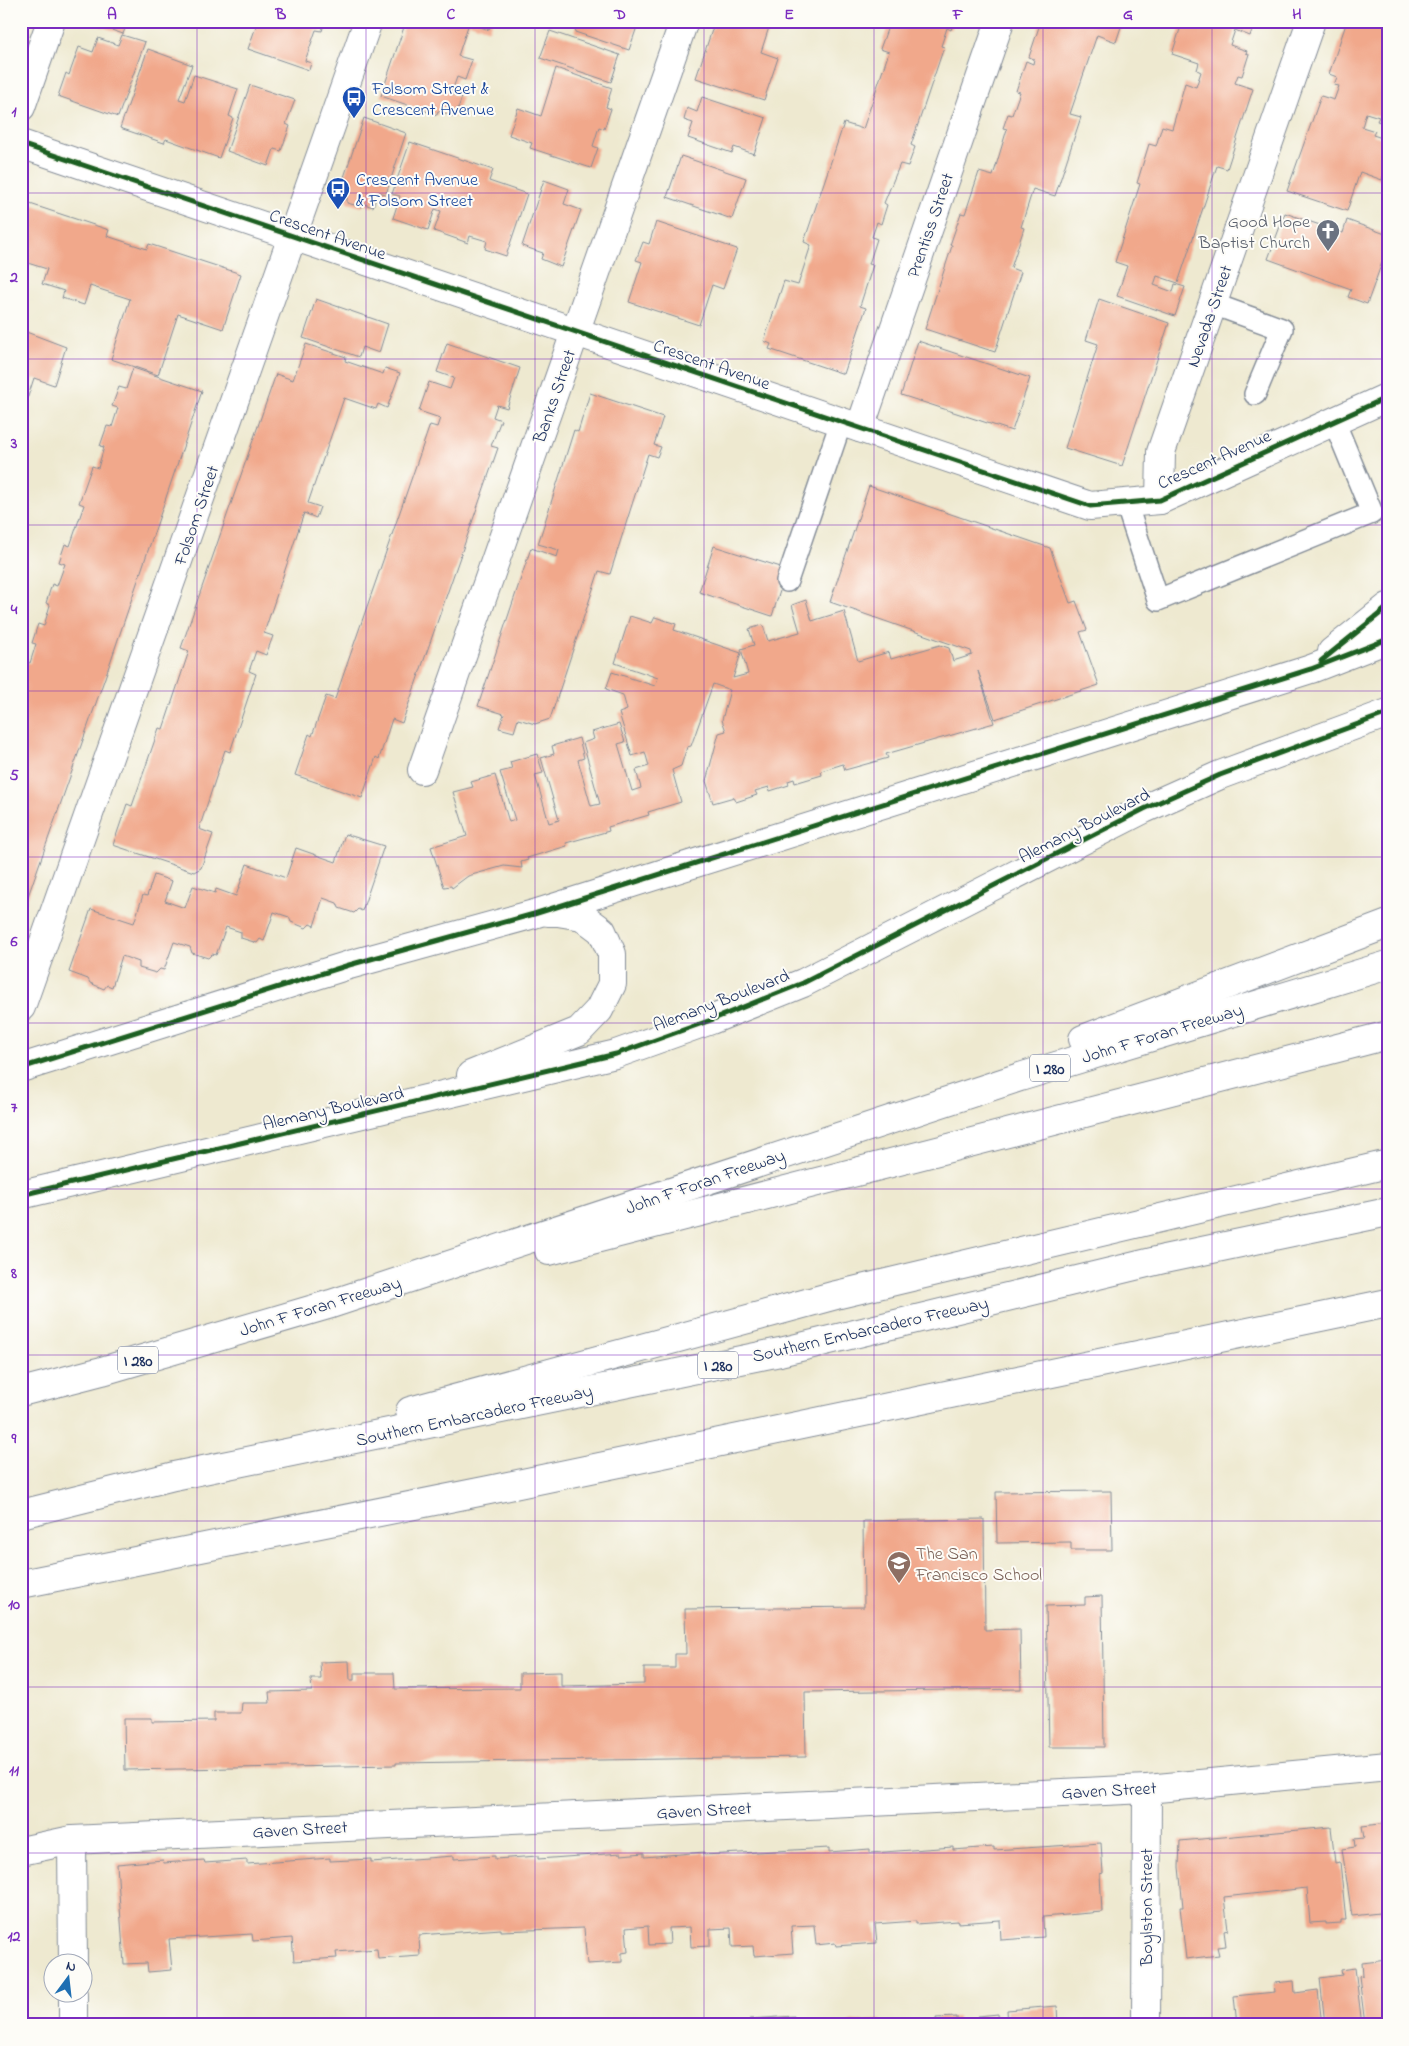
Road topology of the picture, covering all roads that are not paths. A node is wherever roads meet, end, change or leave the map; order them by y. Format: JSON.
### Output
{"nodes":[{"id":1,"x":51,"y":21,"type":"edge"},
{"id":2,"x":368,"y":21,"type":"edge"},
{"id":3,"x":684,"y":21,"type":"edge"},
{"id":4,"x":1000,"y":21,"type":"edge"},
{"id":5,"x":1312,"y":21,"type":"edge"},
{"id":6,"x":21,"y":107,"type":"edge"},
{"id":7,"x":21,"y":144,"type":"edge"},
{"id":8,"x":294,"y":236,"type":"junction"},
{"id":9,"x":1213,"y":304,"type":"junction"},
{"id":10,"x":576,"y":332,"type":"junction"},
{"id":11,"x":1255,"y":394,"type":"dead end"},
{"id":12,"x":1388,"y":397,"type":"edge"},
{"id":13,"x":1334,"y":421,"type":"junction"},
{"id":14,"x":850,"y":425,"type":"junction"},
{"id":15,"x":1160,"y":500,"type":"junction"},
{"id":16,"x":1126,"y":503,"type":"junction"},
{"id":17,"x":787,"y":581,"type":"dead end"},
{"id":18,"x":1388,"y":606,"type":"edge"},
{"id":19,"x":1388,"y":639,"type":"edge"},
{"id":20,"x":1311,"y":669,"type":"junction"},
{"id":21,"x":1388,"y":713,"type":"edge"},
{"id":22,"x":422,"y":770,"type":"dead end"},
{"id":23,"x":534,"y":914,"type":"junction"},
{"id":24,"x":1388,"y":924,"type":"edge"},
{"id":25,"x":1388,"y":965,"type":"edge"},
{"id":26,"x":21,"y":1008,"type":"edge"},
{"id":27,"x":1388,"y":1035,"type":"edge"},
{"id":28,"x":21,"y":1068,"type":"edge"},
{"id":29,"x":381,"y":1111,"type":"junction"},
{"id":30,"x":1388,"y":1164,"type":"edge"},
{"id":31,"x":714,"y":1178,"type":"junction"},
{"id":32,"x":21,"y":1195,"type":"edge"},
{"id":33,"x":1388,"y":1212,"type":"edge"},
{"id":34,"x":1388,"y":1302,"type":"edge"},
{"id":35,"x":254,"y":1327,"type":"junction"},
{"id":36,"x":21,"y":1392,"type":"edge"},
{"id":37,"x":174,"y":1476,"type":"junction"},
{"id":38,"x":21,"y":1514,"type":"edge"},
{"id":39,"x":21,"y":1584,"type":"edge"},
{"id":40,"x":1388,"y":1766,"type":"edge"},
{"id":41,"x":1147,"y":1789,"type":"junction"},
{"id":42,"x":72,"y":1840,"type":"junction"},
{"id":43,"x":21,"y":1851,"type":"edge"},
{"id":44,"x":73,"y":1954,"type":"edge"},
{"id":45,"x":73,"y":2004,"type":"edge"},
{"id":46,"x":73,"y":2025,"type":"edge"},
{"id":47,"x":1146,"y":2025,"type":"edge"}],
"edges":[{"from":1,"to":6,"type":"main road"},
{"from":2,"to":8,"type":"main road","name":"Folsom Street"},
{"from":3,"to":10,"type":"main road","name":"Banks Street"},
{"from":4,"to":14,"type":"main road","name":"Prentiss Street"},
{"from":5,"to":9,"type":"main road","name":"Nevada Street"},
{"from":7,"to":8,"type":"main road","name":"Crescent Avenue"},
{"from":8,"to":10,"type":"main road","name":"Crescent Avenue"},
{"from":8,"to":26,"type":"main road","name":"Folsom Street"},
{"from":9,"to":11,"type":"lane"},
{"from":9,"to":15,"type":"main road","name":"Nevada Street"},
{"from":10,"to":14,"type":"main road","name":"Crescent Avenue"},
{"from":10,"to":22,"type":"main road","name":"Banks Street"},
{"from":12,"to":13,"type":"main road","name":"Crescent Avenue"},
{"from":13,"to":15,"type":"main road","name":"Crescent Avenue"},
{"from":13,"to":16,"type":"lane"},
{"from":14,"to":16,"type":"main road","name":"Crescent Avenue"},
{"from":14,"to":17,"type":"lane"},
{"from":15,"to":16,"type":"main road","name":"Crescent Avenue"},
{"from":18,"to":20,"type":"main road"},
{"from":19,"to":20,"type":"main road"},
{"from":20,"to":23,"type":"main road"},
{"from":21,"to":29,"type":"main road","name":"Alemany Boulevard"},
{"from":23,"to":28,"type":"main road"},
{"from":23,"to":29,"type":"main road"},
{"from":24,"to":31,"type":"main road"},
{"from":25,"to":31,"type":"main road","name":"John F Foran Freeway","number":"I 280"},
{"from":27,"to":35,"type":"main road"},
{"from":29,"to":32,"type":"main road","name":"Alemany Boulevard"},
{"from":30,"to":37,"type":"main road"},
{"from":31,"to":35,"type":"main road","name":"John F Foran Freeway","number":"I 280"},
{"from":33,"to":37,"type":"main road","name":"Southern Embarcadero Freeway","number":"I 280"},
{"from":34,"to":39,"type":"main road"},
{"from":35,"to":36,"type":"main road","name":"John F Foran Freeway","number":"I 280"},
{"from":37,"to":38,"type":"main road","number":"I 280"},
{"from":40,"to":41,"type":"main road","name":"Gaven Street"},
{"from":41,"to":42,"type":"main road","name":"Gaven Street"},
{"from":41,"to":47,"type":"main road","name":"Boylston Street"},
{"from":42,"to":43,"type":"main road","name":"Gaven Street"},
{"from":42,"to":44,"type":"main road"},
{"from":45,"to":46,"type":"main road"}]}
